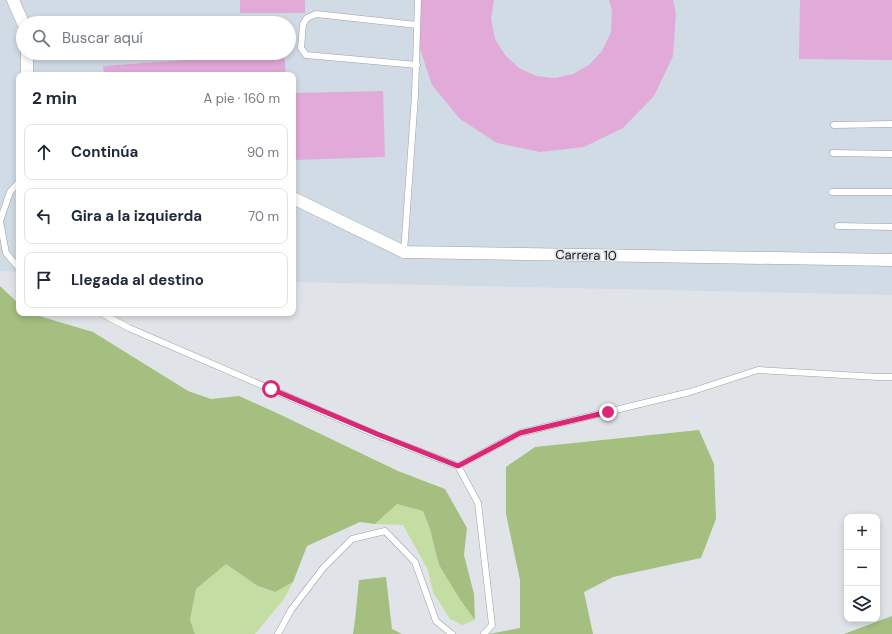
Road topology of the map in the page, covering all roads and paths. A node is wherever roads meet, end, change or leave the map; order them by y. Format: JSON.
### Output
{"nodes":[{"id":1,"x":13,"y":0,"type":"edge"},
{"id":2,"x":418,"y":0,"type":"edge"},
{"id":3,"x":20,"y":16,"type":"edge"},
{"id":4,"x":417,"y":25,"type":"junction"},
{"id":5,"x":27,"y":60,"type":"edge"},
{"id":6,"x":417,"y":65,"type":"junction"},
{"id":7,"x":27,"y":72,"type":"edge"},
{"id":8,"x":892,"y":124,"type":"edge"},
{"id":9,"x":834,"y":125,"type":"dead end"},
{"id":10,"x":833,"y":154,"type":"dead end"},
{"id":11,"x":892,"y":154,"type":"edge"},
{"id":12,"x":16,"y":185,"type":"edge"},
{"id":13,"x":832,"y":192,"type":"dead end"},
{"id":14,"x":892,"y":192,"type":"edge"},
{"id":15,"x":296,"y":199,"type":"edge"},
{"id":16,"x":838,"y":226,"type":"dead end"},
{"id":17,"x":892,"y":227,"type":"edge"},
{"id":18,"x":404,"y":252,"type":"junction"},
{"id":19,"x":892,"y":260,"type":"edge"},
{"id":20,"x":16,"y":265,"type":"edge"},
{"id":21,"x":107,"y":316,"type":"edge"},
{"id":22,"x":892,"y":377,"type":"edge"},
{"id":23,"x":458,"y":466,"type":"junction"},
{"id":24,"x":278,"y":634,"type":"edge"},
{"id":25,"x":452,"y":634,"type":"edge"},
{"id":26,"x":484,"y":634,"type":"edge"}],
"edges":[{"from":1,"to":3,"type":"street"},
{"from":2,"to":4,"type":"lane"},
{"from":4,"to":6,"type":"lane"},
{"from":4,"to":6,"type":"lane"},
{"from":5,"to":7,"type":"street"},
{"from":6,"to":18,"type":"lane"},
{"from":8,"to":9,"type":"lane"},
{"from":10,"to":11,"type":"lane"},
{"from":12,"to":20,"type":"lane"},
{"from":13,"to":14,"type":"lane"},
{"from":15,"to":18,"type":"street","name":"Carrera 10"},
{"from":16,"to":17,"type":"lane"},
{"from":18,"to":19,"type":"street","name":"Carrera 10"},
{"from":21,"to":23,"type":"lane"},
{"from":22,"to":23,"type":"lane"},
{"from":23,"to":26,"type":"lane"},
{"from":24,"to":25,"type":"lane"}]}
